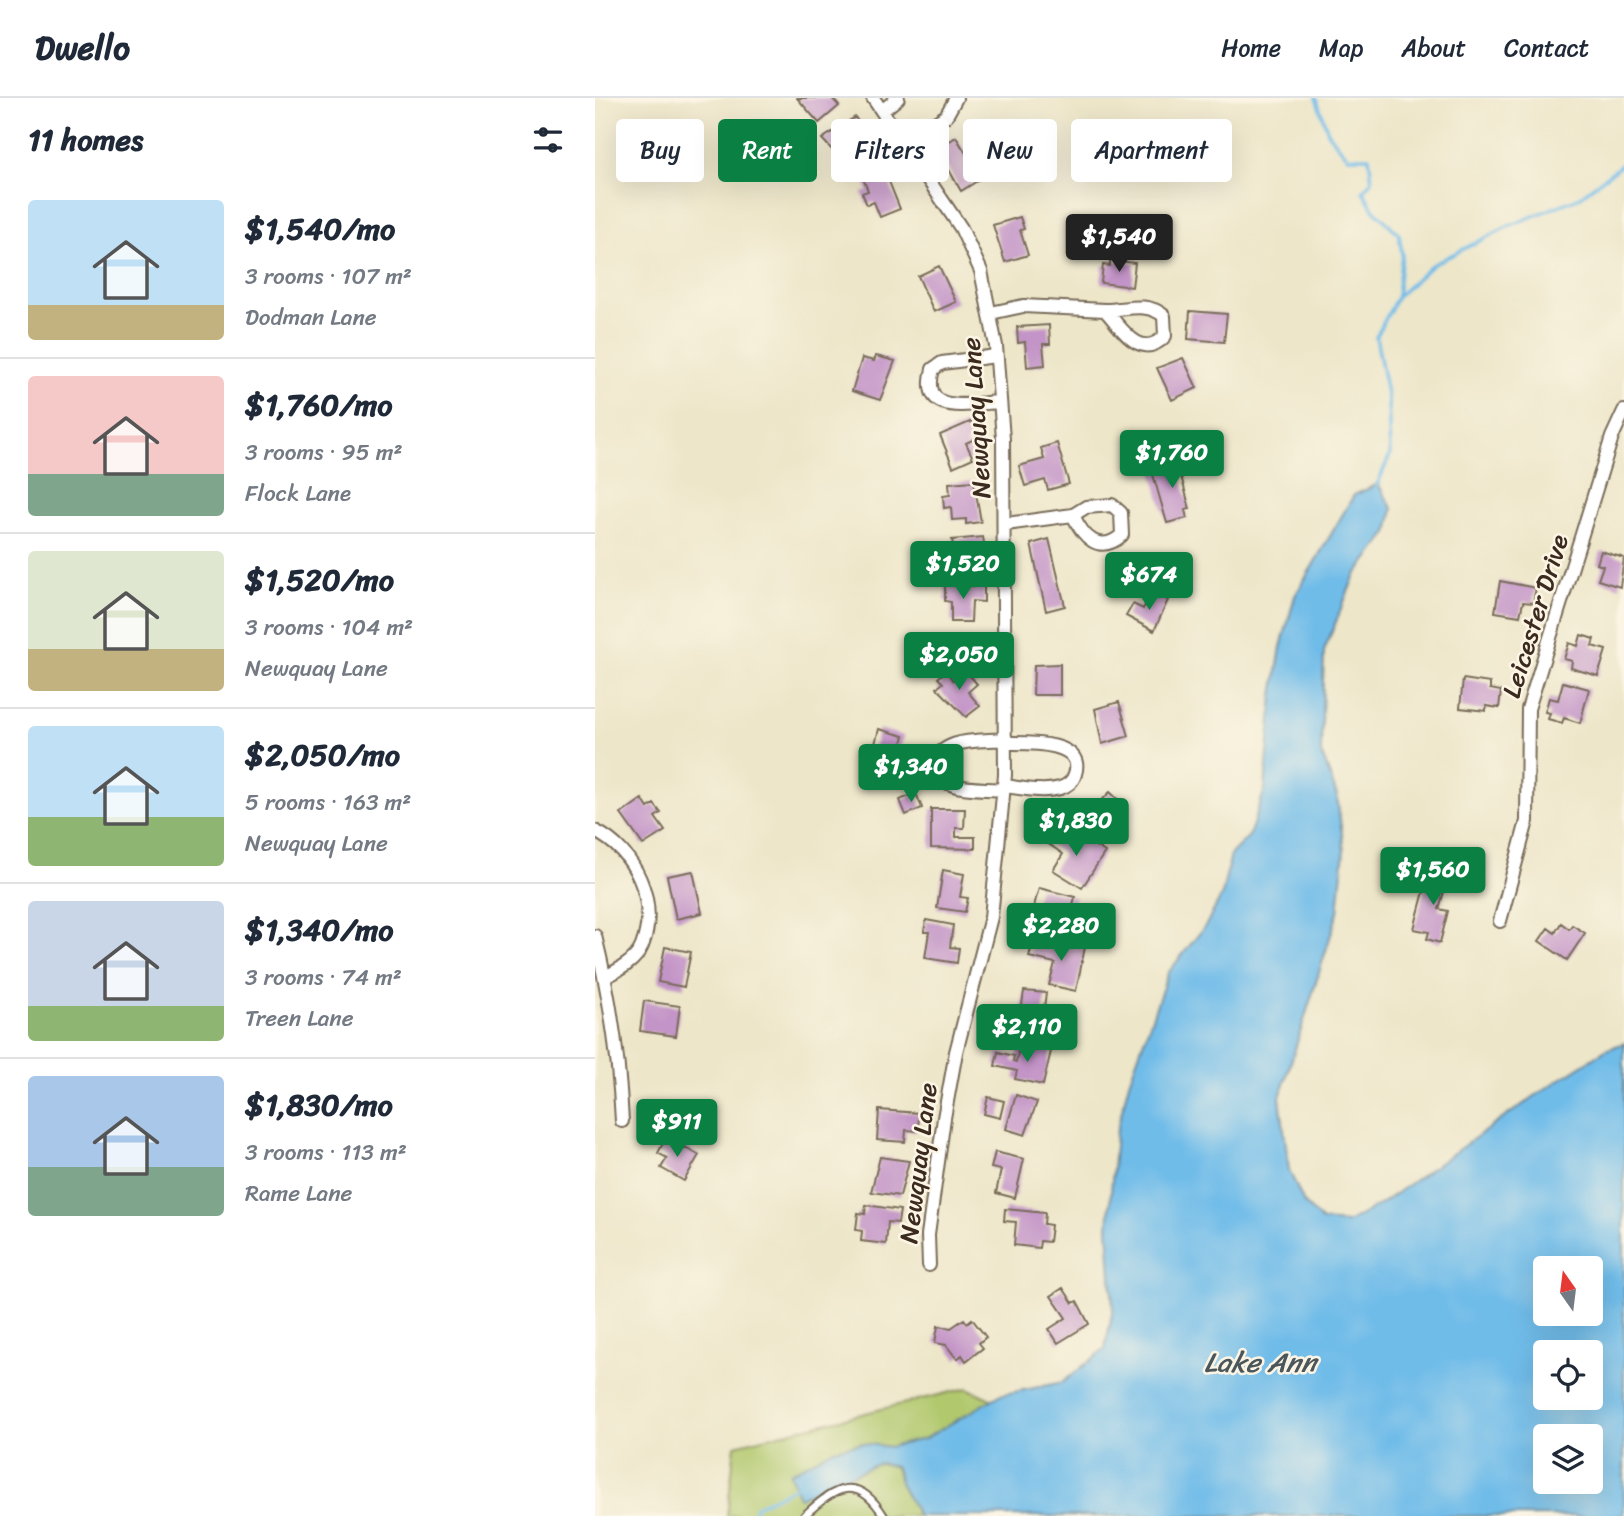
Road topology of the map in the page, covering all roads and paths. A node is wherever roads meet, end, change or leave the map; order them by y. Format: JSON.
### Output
{"nodes":[{"id":1,"x":873,"y":98,"type":"edge"},
{"id":2,"x":898,"y":98,"type":"edge"},
{"id":3,"x":956,"y":98,"type":"edge"},
{"id":4,"x":882,"y":111,"type":"junction"},
{"id":5,"x":888,"y":119,"type":"edge"},
{"id":6,"x":941,"y":119,"type":"edge"},
{"id":7,"x":931,"y":182,"type":"edge"},
{"id":8,"x":1105,"y":310,"type":"junction"},
{"id":9,"x":991,"y":313,"type":"junction"},
{"id":10,"x":996,"y":356,"type":"junction"},
{"id":11,"x":1000,"y":402,"type":"junction"},
{"id":12,"x":1624,"y":411,"type":"edge"},
{"id":13,"x":1073,"y":515,"type":"dead end"},
{"id":14,"x":1006,"y":524,"type":"junction"},
{"id":15,"x":1006,"y":741,"type":"junction"},
{"id":16,"x":1004,"y":788,"type":"junction"},
{"id":17,"x":595,"y":831,"type":"edge"},
{"id":18,"x":1500,"y":921,"type":"dead end"},
{"id":19,"x":595,"y":936,"type":"edge"},
{"id":20,"x":605,"y":977,"type":"junction"},
{"id":21,"x":622,"y":1121,"type":"dead end"},
{"id":22,"x":929,"y":1265,"type":"dead end"},
{"id":23,"x":804,"y":1516,"type":"edge"},
{"id":24,"x":884,"y":1516,"type":"edge"}],
"edges":[{"from":1,"to":4,"type":"street","name":"Newquay Lane"},
{"from":2,"to":4,"type":"street"},
{"from":3,"to":6,"type":"street"},
{"from":4,"to":5,"type":"street","name":"Newquay Lane"},
{"from":7,"to":9,"type":"street","name":"Newquay Lane"},
{"from":8,"to":8,"type":"street"},
{"from":8,"to":9,"type":"street"},
{"from":9,"to":10,"type":"street","name":"Newquay Lane"},
{"from":10,"to":11,"type":"street","name":"Newquay Lane"},
{"from":10,"to":11,"type":"street"},
{"from":11,"to":14,"type":"street","name":"Newquay Lane"},
{"from":12,"to":18,"type":"street","name":"Leicester Drive"},
{"from":13,"to":14,"type":"street"},
{"from":14,"to":15,"type":"street","name":"Newquay Lane"},
{"from":15,"to":16,"type":"street","name":"Newquay Lane"},
{"from":15,"to":16,"type":"street"},
{"from":15,"to":16,"type":"street"},
{"from":16,"to":22,"type":"street","name":"Newquay Lane"},
{"from":17,"to":20,"type":"street"},
{"from":19,"to":20,"type":"street"},
{"from":20,"to":21,"type":"street"},
{"from":23,"to":24,"type":"lane"}]}
